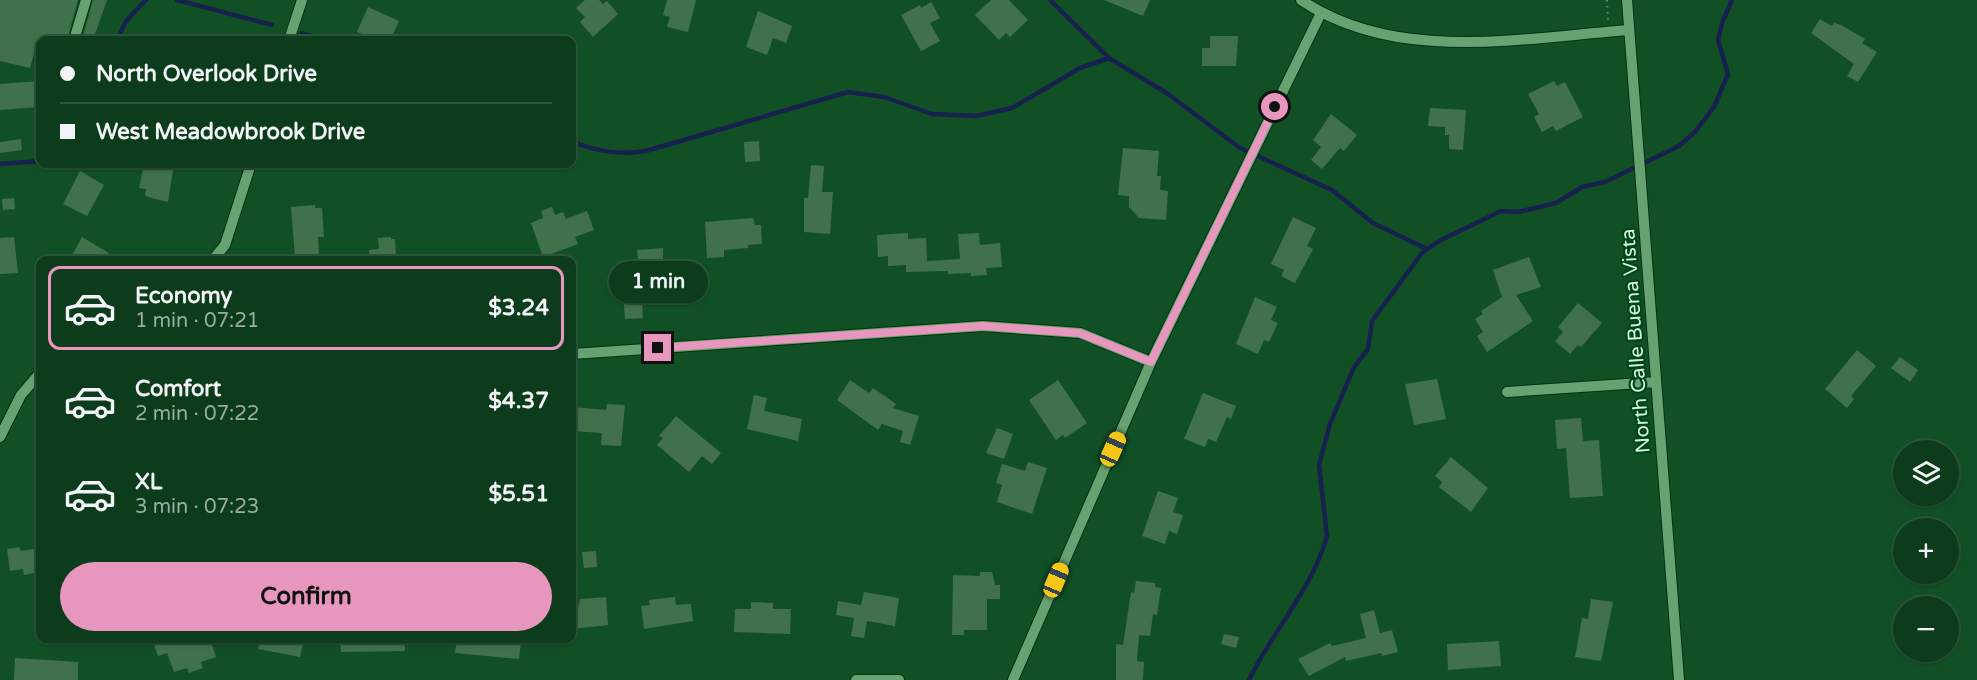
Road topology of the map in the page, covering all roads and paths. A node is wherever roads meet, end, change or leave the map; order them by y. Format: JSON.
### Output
{"nodes":[{"id":1,"x":86,"y":0,"type":"edge"},
{"id":2,"x":302,"y":0,"type":"edge"},
{"id":3,"x":1300,"y":0,"type":"edge"},
{"id":4,"x":1607,"y":0,"type":"edge"},
{"id":5,"x":1627,"y":0,"type":"edge"},
{"id":6,"x":1321,"y":13,"type":"junction"},
{"id":7,"x":1629,"y":30,"type":"junction"},
{"id":8,"x":1609,"y":32,"type":"junction"},
{"id":9,"x":75,"y":36,"type":"edge"},
{"id":10,"x":290,"y":36,"type":"edge"},
{"id":11,"x":250,"y":168,"type":"edge"},
{"id":12,"x":216,"y":256,"type":"edge"},
{"id":13,"x":576,"y":354,"type":"edge"},
{"id":14,"x":1151,"y":362,"type":"junction"},
{"id":15,"x":36,"y":377,"type":"edge"},
{"id":16,"x":1656,"y":382,"type":"junction"},
{"id":17,"x":1507,"y":392,"type":"dead end"},
{"id":18,"x":0,"y":437,"type":"edge"},
{"id":19,"x":856,"y":680,"type":"edge"},
{"id":20,"x":899,"y":680,"type":"edge"},
{"id":21,"x":1012,"y":680,"type":"edge"},
{"id":22,"x":1679,"y":680,"type":"edge"}],
"edges":[{"from":1,"to":9,"type":"street"},
{"from":2,"to":10,"type":"street"},
{"from":3,"to":6,"type":"street"},
{"from":4,"to":8,"type":"path"},
{"from":5,"to":7,"type":"street","name":"North Calle Buena Vista"},
{"from":6,"to":8,"type":"street"},
{"from":6,"to":14,"type":"street"},
{"from":7,"to":8,"type":"street"},
{"from":7,"to":16,"type":"street","name":"North Calle Buena Vista"},
{"from":11,"to":12,"type":"street"},
{"from":13,"to":14,"type":"street"},
{"from":14,"to":21,"type":"street"},
{"from":15,"to":18,"type":"street"},
{"from":16,"to":17,"type":"street"},
{"from":16,"to":22,"type":"street","name":"North Calle Buena Vista"},
{"from":19,"to":20,"type":"street"}]}
